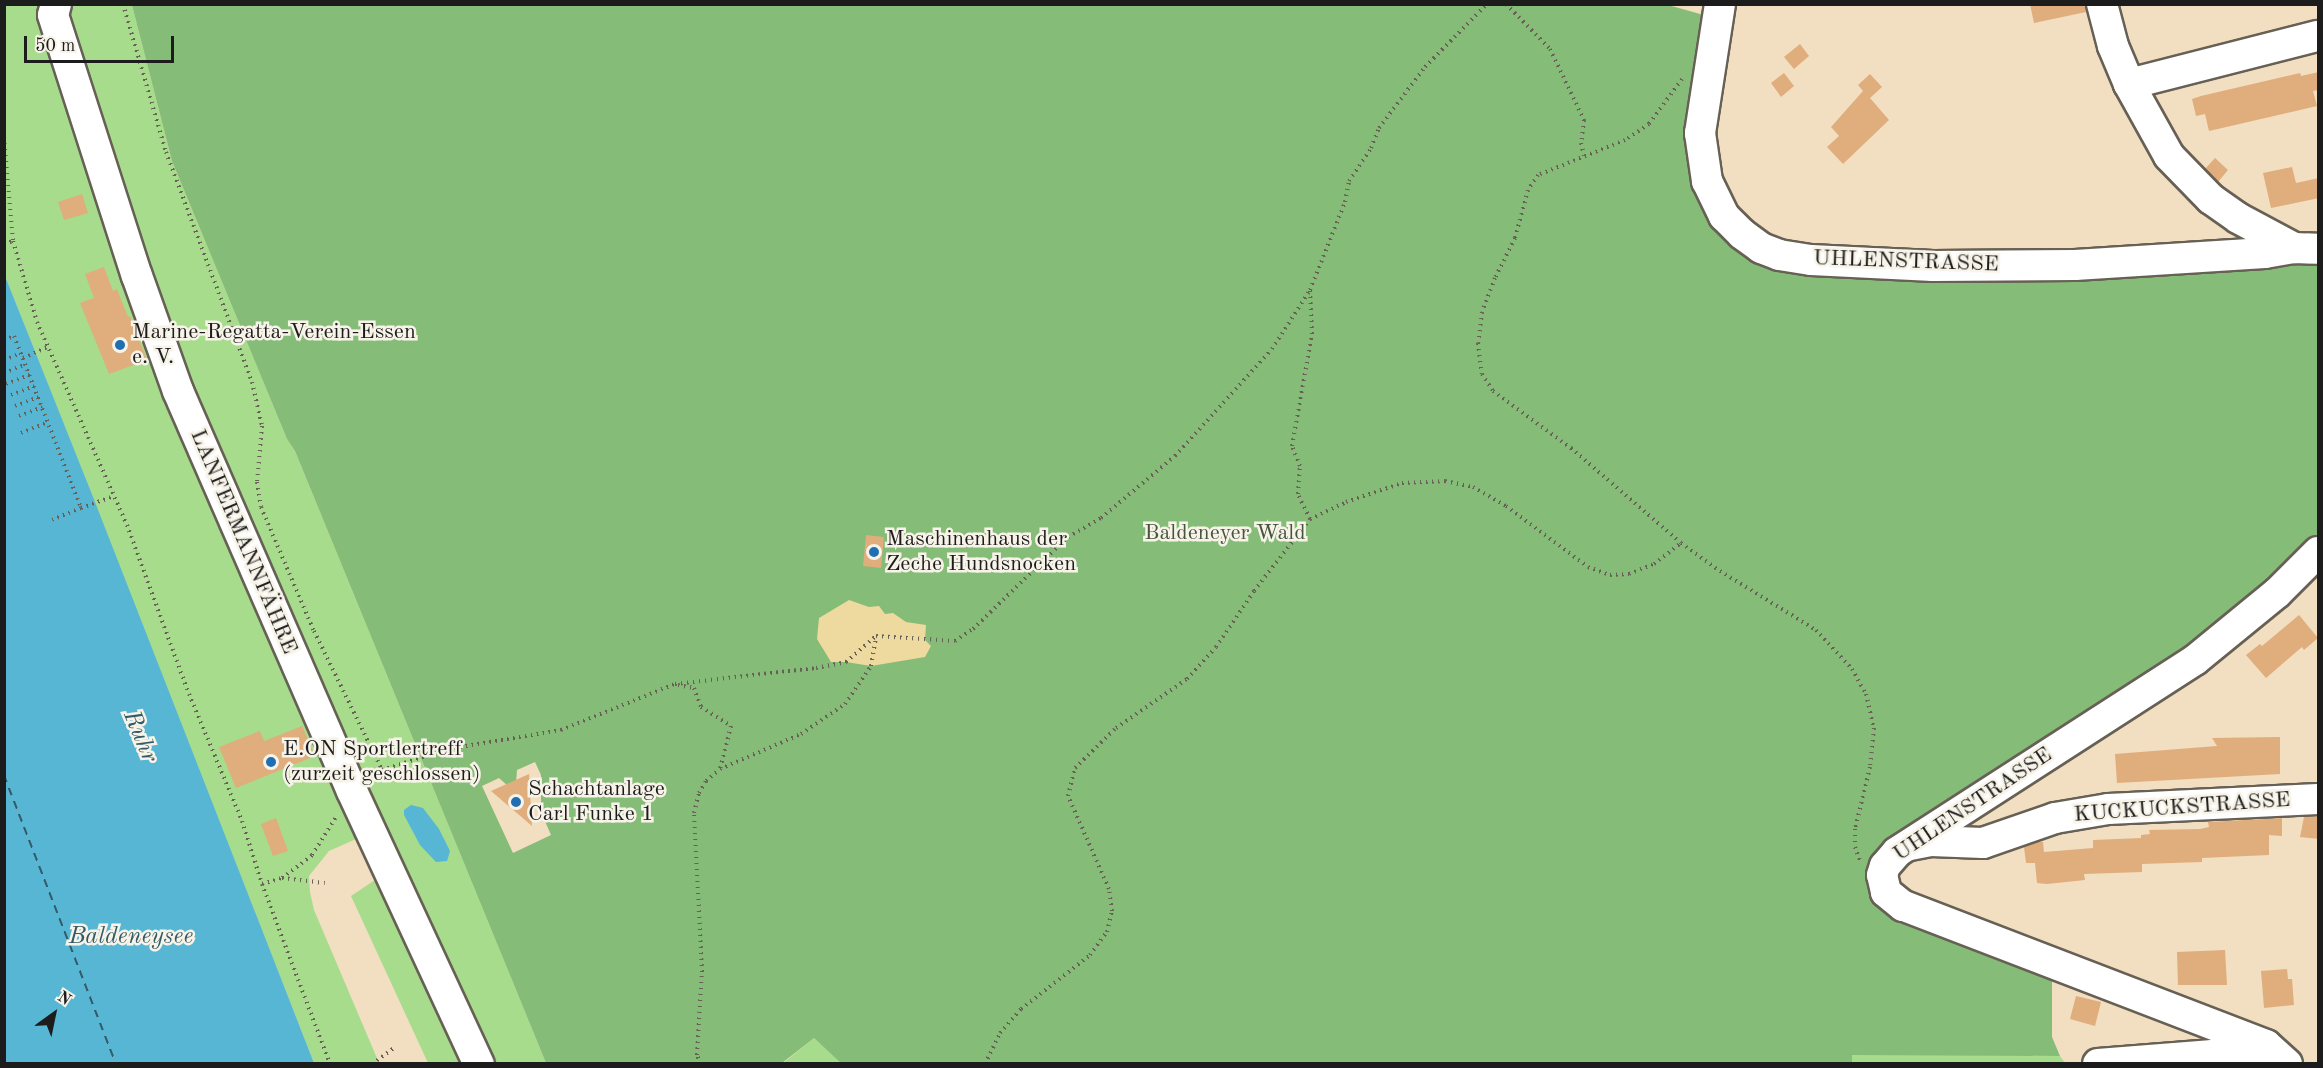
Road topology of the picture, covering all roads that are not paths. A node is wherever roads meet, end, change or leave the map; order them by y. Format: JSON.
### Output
{"nodes":[{"id":1,"x":56,"y":4,"type":"edge"},
{"id":2,"x":1720,"y":4,"type":"edge"},
{"id":3,"x":2102,"y":4,"type":"edge"},
{"id":4,"x":2319,"y":36,"type":"edge"},
{"id":5,"x":2129,"y":84,"type":"junction"},
{"id":6,"x":2306,"y":248,"type":"edge"},
{"id":7,"x":2319,"y":552,"type":"edge"},
{"id":8,"x":2319,"y":799,"type":"edge"},
{"id":9,"x":1907,"y":846,"type":"junction"},
{"id":10,"x":2286,"y":1062,"type":"edge"},
{"id":11,"x":479,"y":1064,"type":"edge"},
{"id":12,"x":2098,"y":1064,"type":"edge"}],
"edges":[{"from":1,"to":11,"type":"street","name":"LANFERMANNFÄHRE"},
{"from":2,"to":6,"type":"street","name":"UHLENSTRASSE"},
{"from":3,"to":5,"type":"street"},
{"from":4,"to":5,"type":"street"},
{"from":5,"to":6,"type":"street"},
{"from":7,"to":9,"type":"street","name":"UHLENSTRASSE"},
{"from":8,"to":9,"type":"street","name":"KUCKUCKSTRASSE"},
{"from":9,"to":10,"type":"street","name":"UHLENSTRASSE"},
{"from":10,"to":12,"type":"street"}]}
